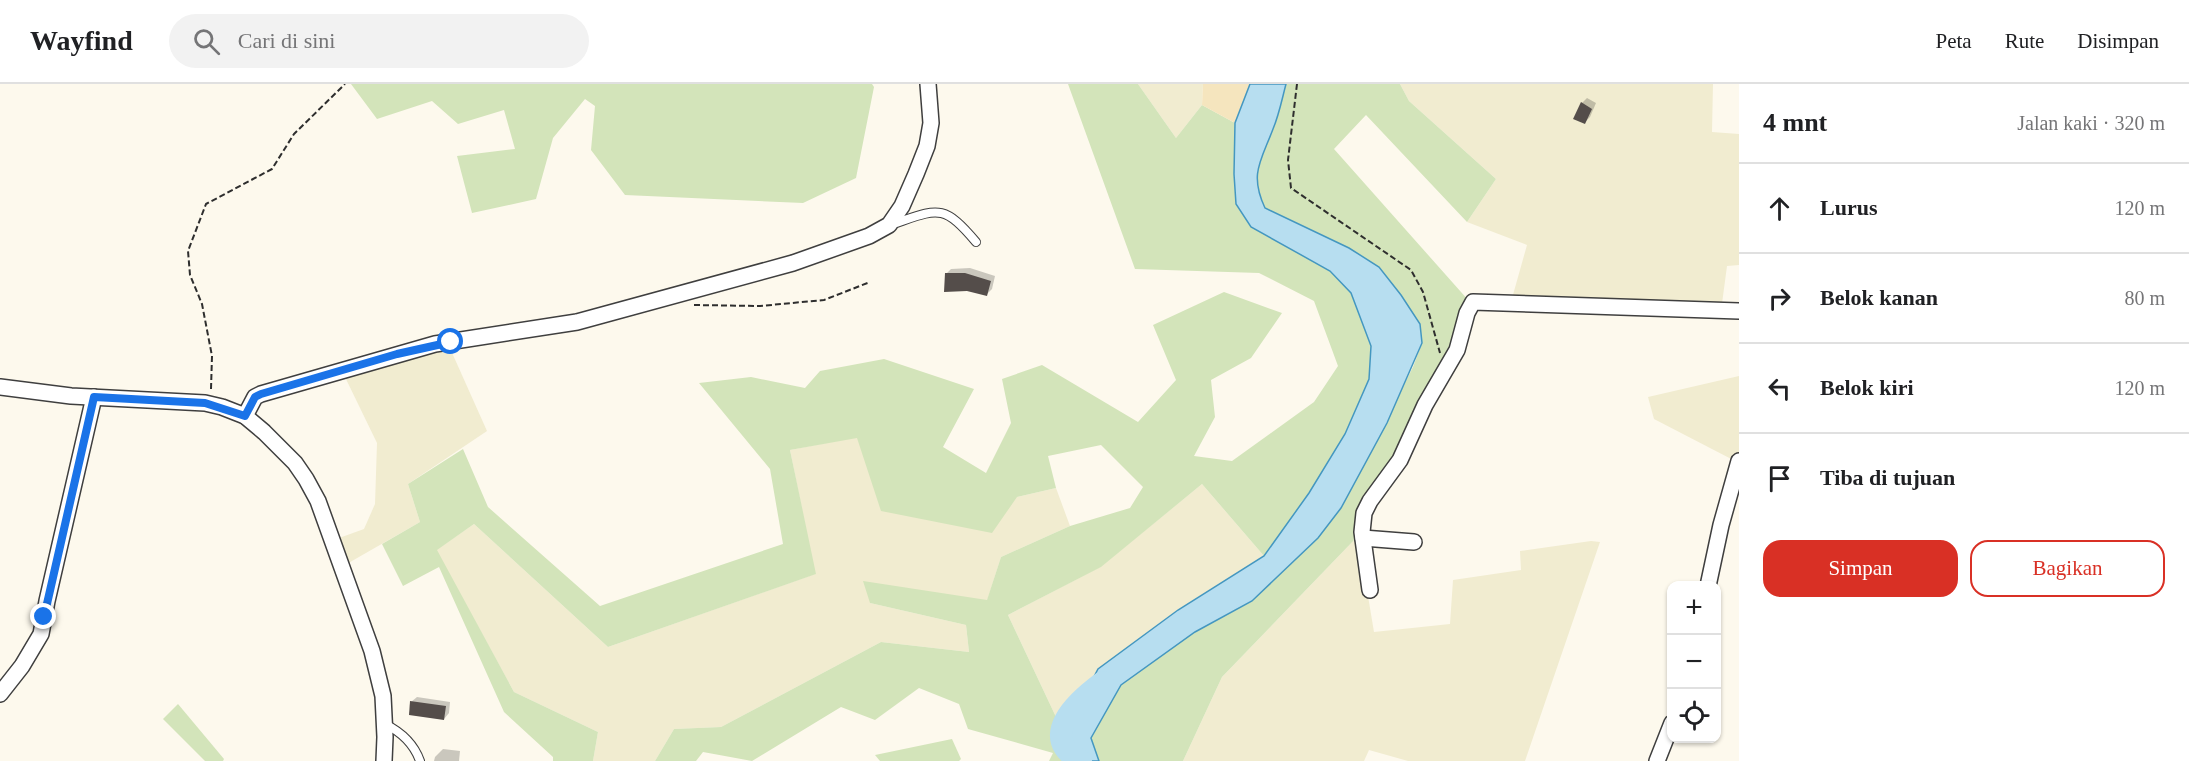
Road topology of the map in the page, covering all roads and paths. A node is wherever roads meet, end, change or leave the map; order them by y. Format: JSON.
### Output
{"nodes":[{"id":1,"x":345,"y":84,"type":"edge"},
{"id":2,"x":928,"y":84,"type":"edge"},
{"id":3,"x":1297,"y":84,"type":"edge"},
{"id":4,"x":889,"y":225,"type":"junction"},
{"id":5,"x":976,"y":242,"type":"dead end"},
{"id":6,"x":870,"y":282,"type":"dead end"},
{"id":7,"x":686,"y":306,"type":"dead end"},
{"id":8,"x":1739,"y":310,"type":"edge"},
{"id":9,"x":1445,"y":371,"type":"junction"},
{"id":10,"x":0,"y":387,"type":"edge"},
{"id":11,"x":94,"y":397,"type":"junction"},
{"id":12,"x":211,"y":404,"type":"junction"},
{"id":13,"x":245,"y":416,"type":"junction"},
{"id":14,"x":1739,"y":461,"type":"edge"},
{"id":15,"x":1363,"y":538,"type":"junction"},
{"id":16,"x":1414,"y":542,"type":"dead end"},
{"id":17,"x":1709,"y":581,"type":"edge"},
{"id":18,"x":1370,"y":590,"type":"dead end"},
{"id":19,"x":0,"y":694,"type":"edge"},
{"id":20,"x":384,"y":723,"type":"junction"},
{"id":21,"x":1667,"y":735,"type":"edge"},
{"id":22,"x":384,"y":761,"type":"edge"},
{"id":23,"x":420,"y":761,"type":"edge"},
{"id":24,"x":1658,"y":761,"type":"edge"}],
"edges":[{"from":1,"to":12,"type":"path"},
{"from":2,"to":4,"type":"street"},
{"from":3,"to":9,"type":"path"},
{"from":4,"to":5,"type":"lane"},
{"from":4,"to":13,"type":"street"},
{"from":6,"to":7,"type":"path"},
{"from":8,"to":9,"type":"street"},
{"from":9,"to":15,"type":"street"},
{"from":10,"to":11,"type":"street"},
{"from":11,"to":12,"type":"street"},
{"from":11,"to":19,"type":"street"},
{"from":12,"to":13,"type":"street"},
{"from":13,"to":20,"type":"street"},
{"from":14,"to":17,"type":"street"},
{"from":15,"to":16,"type":"street"},
{"from":15,"to":18,"type":"street"},
{"from":20,"to":22,"type":"street"},
{"from":20,"to":23,"type":"lane"},
{"from":21,"to":24,"type":"street"}]}
